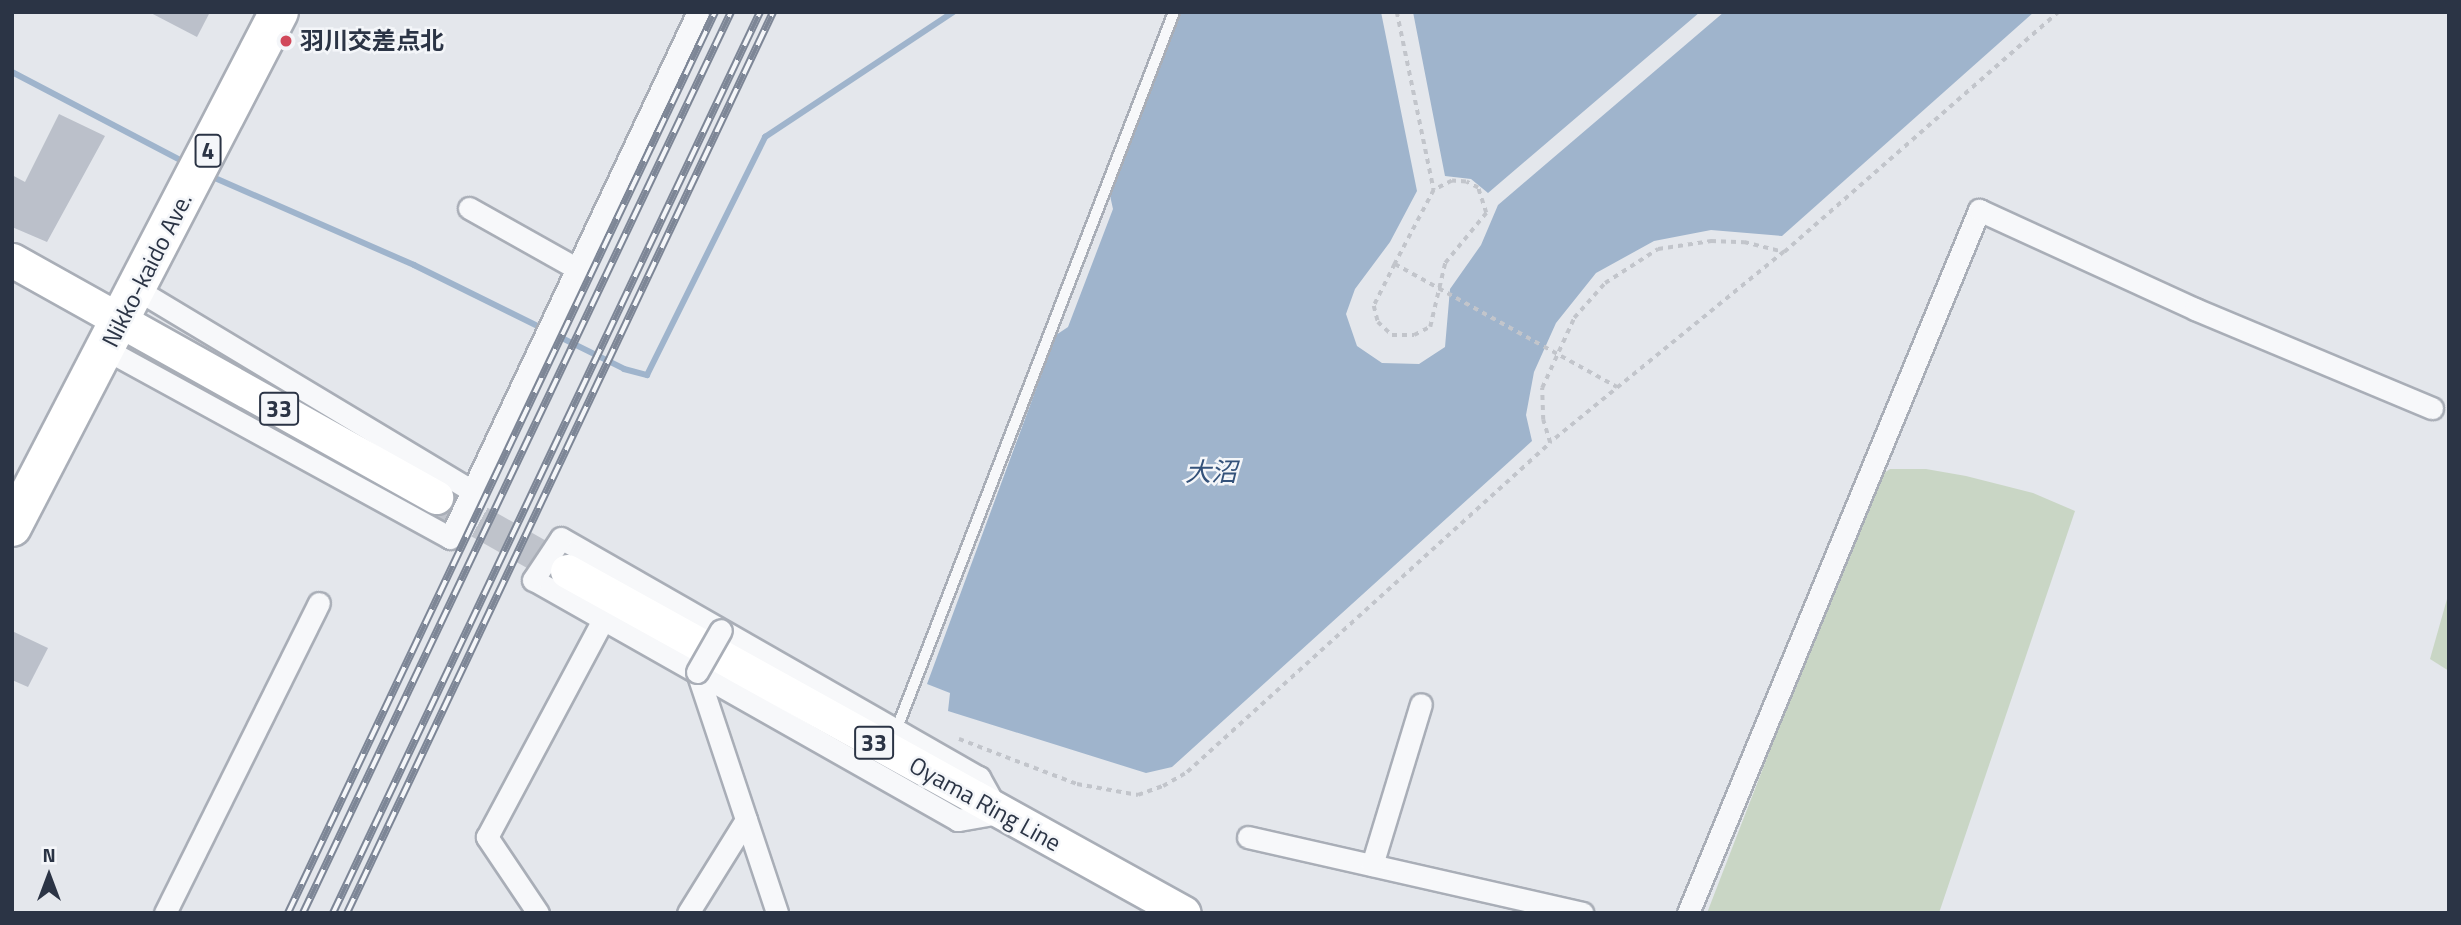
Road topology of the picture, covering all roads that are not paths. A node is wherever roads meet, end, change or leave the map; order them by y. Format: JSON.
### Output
{"nodes":[{"id":1,"x":279,"y":12,"type":"edge"},
{"id":2,"x":698,"y":12,"type":"edge"},
{"id":3,"x":1174,"y":12,"type":"edge"},
{"id":4,"x":468,"y":208,"type":"dead end"},
{"id":5,"x":12,"y":260,"type":"edge"},
{"id":6,"x":576,"y":268,"type":"junction"},
{"id":7,"x":122,"y":320,"type":"junction"},
{"id":8,"x":2432,"y":408,"type":"dead end"},
{"id":9,"x":473,"y":491,"type":"junction"},
{"id":10,"x":436,"y":497,"type":"tunnel mouth"},
{"id":11,"x":12,"y":527,"type":"edge"},
{"id":12,"x":567,"y":571,"type":"tunnel mouth"},
{"id":13,"x":319,"y":603,"type":"dead end"},
{"id":14,"x":603,"y":620,"type":"junction"},
{"id":15,"x":721,"y":630,"type":"junction"},
{"id":16,"x":697,"y":672,"type":"junction"},
{"id":17,"x":1421,"y":704,"type":"dead end"},
{"id":18,"x":897,"y":728,"type":"junction"},
{"id":19,"x":999,"y":813,"type":"junction"},
{"id":20,"x":746,"y":820,"type":"junction"},
{"id":21,"x":1248,"y":837,"type":"dead end"},
{"id":22,"x":1372,"y":865,"type":"junction"},
{"id":23,"x":165,"y":913,"type":"edge"},
{"id":24,"x":538,"y":913,"type":"edge"},
{"id":25,"x":688,"y":913,"type":"edge"},
{"id":26,"x":777,"y":913,"type":"edge"},
{"id":27,"x":1184,"y":913,"type":"edge"},
{"id":28,"x":1581,"y":913,"type":"edge"},
{"id":29,"x":1688,"y":913,"type":"edge"}],
"edges":[{"from":1,"to":7,"type":"highway","name":"Nikko-kaido Ave.","number":"4"},
{"from":2,"to":6,"type":"street"},
{"from":3,"to":18,"type":"lane"},
{"from":4,"to":6,"type":"street"},
{"from":5,"to":7,"type":"main road","number":"33"},
{"from":6,"to":9,"type":"street"},
{"from":7,"to":9,"type":"street"},
{"from":7,"to":9,"type":"street"},
{"from":7,"to":10,"type":"main road","number":"33"},
{"from":7,"to":11,"type":"highway","name":"Nikko-kaido Ave.","number":"4"},
{"from":8,"to":29,"type":"street"},
{"from":12,"to":19,"type":"main road","name":"Oyama Ring Line","number":"33"},
{"from":13,"to":23,"type":"street"},
{"from":14,"to":15,"type":"street"},
{"from":14,"to":16,"type":"street"},
{"from":14,"to":24,"type":"street"},
{"from":15,"to":16,"type":"street","bridge":true},
{"from":15,"to":18,"type":"street"},
{"from":16,"to":19,"type":"street"},
{"from":16,"to":20,"type":"street"},
{"from":17,"to":22,"type":"street"},
{"from":18,"to":19,"type":"street"},
{"from":19,"to":27,"type":"main road","name":"Oyama Ring Line","number":"33"},
{"from":20,"to":25,"type":"street"},
{"from":20,"to":26,"type":"street"},
{"from":21,"to":22,"type":"street"},
{"from":22,"to":28,"type":"street"}]}
